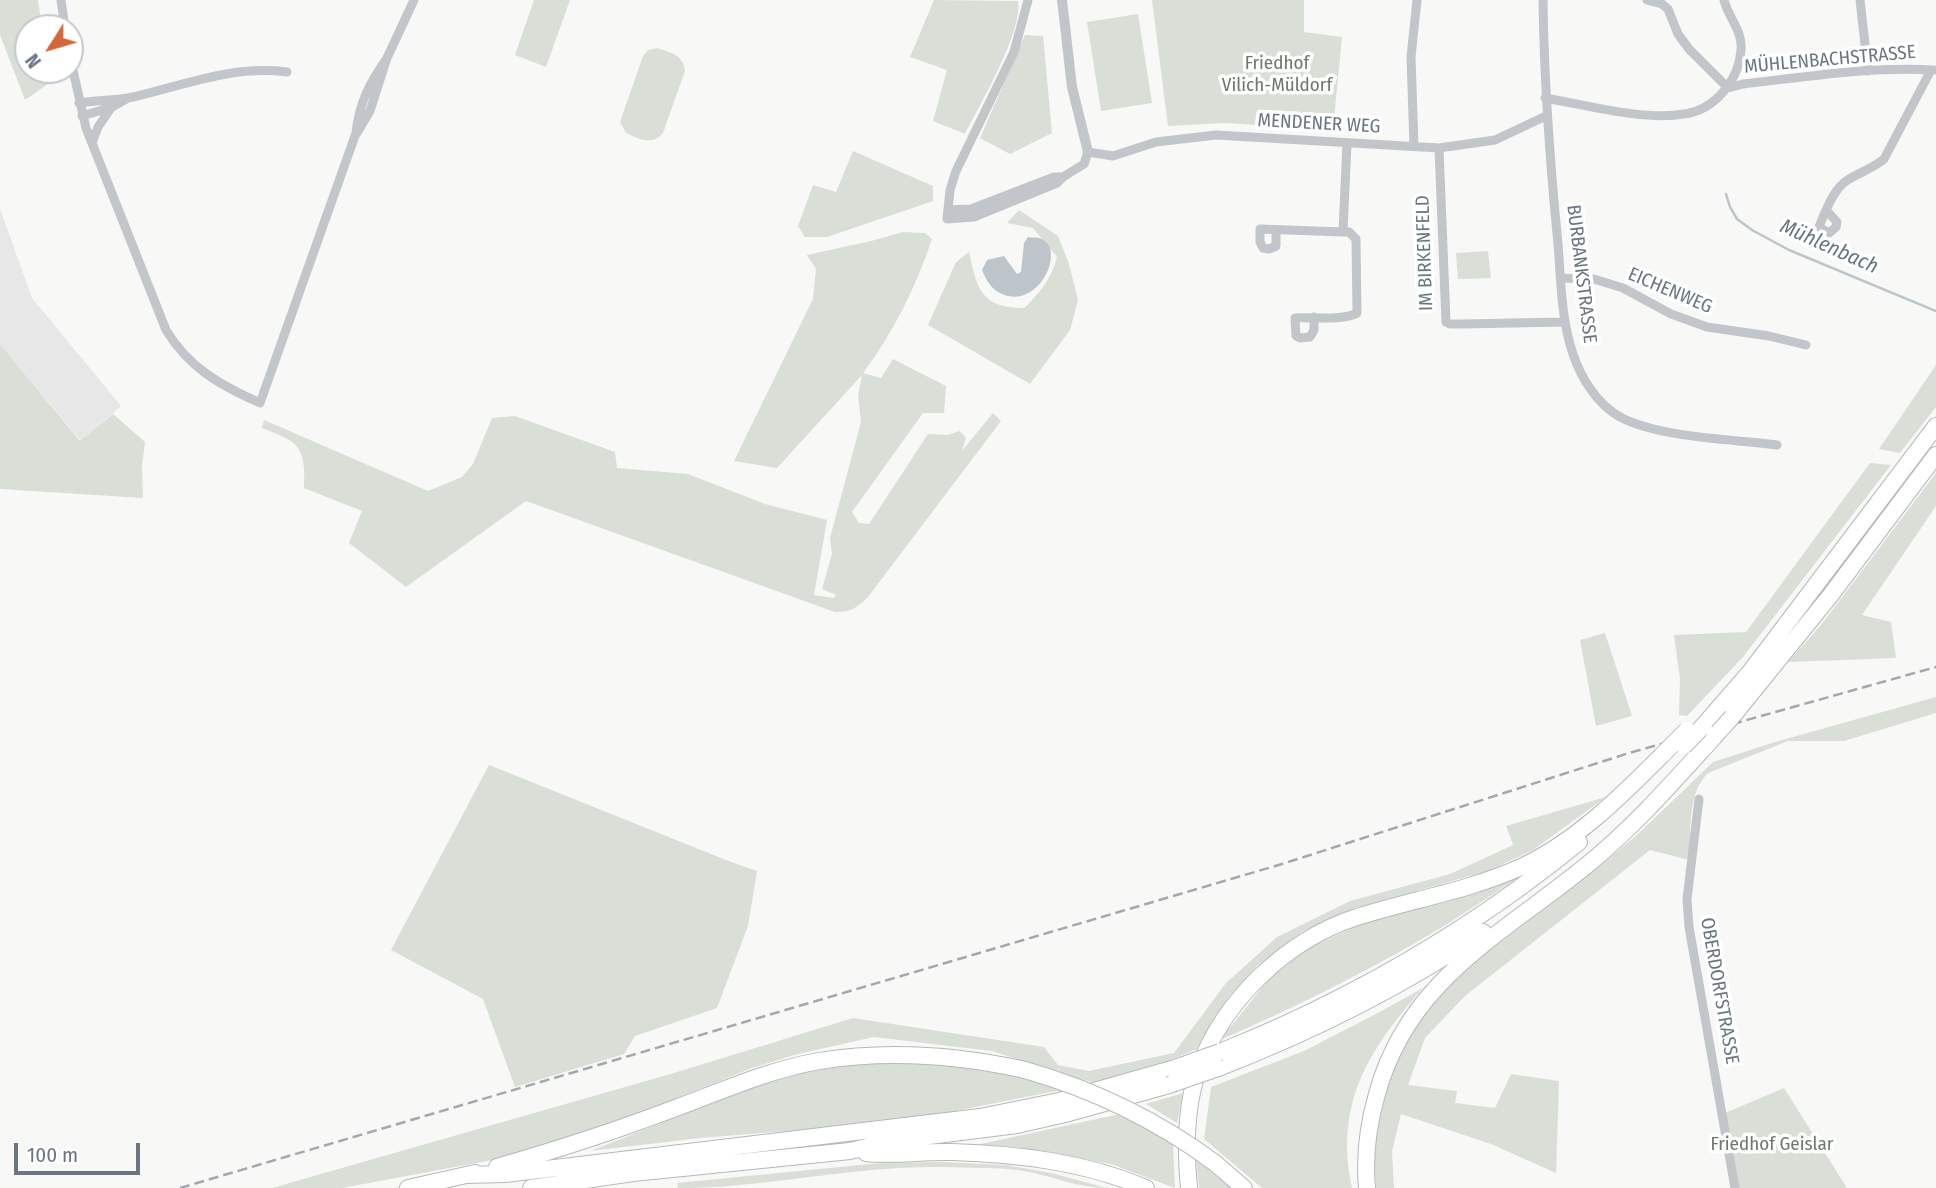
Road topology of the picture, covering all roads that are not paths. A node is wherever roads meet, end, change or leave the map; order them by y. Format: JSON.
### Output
{"nodes":[{"id":1,"x":414,"y":0,"type":"edge"},
{"id":2,"x":1028,"y":0,"type":"edge"},
{"id":3,"x":1062,"y":0,"type":"edge"},
{"id":4,"x":1417,"y":0,"type":"edge"},
{"id":5,"x":1543,"y":0,"type":"edge"},
{"id":6,"x":1647,"y":0,"type":"edge"},
{"id":7,"x":1724,"y":0,"type":"edge"},
{"id":8,"x":1860,"y":0,"type":"edge"},
{"id":9,"x":1933,"y":70,"type":"edge"},
{"id":10,"x":1868,"y":71,"type":"junction"},
{"id":11,"x":287,"y":72,"type":"dead end"},
{"id":12,"x":75,"y":84,"type":"edge"},
{"id":13,"x":1728,"y":88,"type":"junction"},
{"id":14,"x":129,"y":98,"type":"junction"},
{"id":15,"x":1545,"y":98,"type":"junction"},
{"id":16,"x":79,"y":103,"type":"junction"},
{"id":17,"x":112,"y":107,"type":"junction"},
{"id":18,"x":82,"y":116,"type":"junction"},
{"id":19,"x":1546,"y":116,"type":"junction"},
{"id":20,"x":1347,"y":143,"type":"junction"},
{"id":21,"x":92,"y":144,"type":"junction"},
{"id":22,"x":1414,"y":146,"type":"junction"},
{"id":23,"x":1439,"y":148,"type":"junction"},
{"id":24,"x":1088,"y":152,"type":"junction"},
{"id":25,"x":1826,"y":211,"type":"dead end"},
{"id":26,"x":1276,"y":230,"type":"dead end"},
{"id":27,"x":1343,"y":232,"type":"junction"},
{"id":28,"x":1561,"y":278,"type":"junction"},
{"id":29,"x":1314,"y":317,"type":"dead end"},
{"id":30,"x":1565,"y":322,"type":"junction"},
{"id":31,"x":1806,"y":345,"type":"dead end"},
{"id":32,"x":1936,"y":426,"type":"edge"},
{"id":33,"x":1777,"y":444,"type":"dead end"},
{"id":34,"x":1936,"y":455,"type":"edge"},
{"id":35,"x":1785,"y":626,"type":"junction"},
{"id":36,"x":1709,"y":731,"type":"junction"},
{"id":37,"x":1672,"y":767,"type":"junction"},
{"id":38,"x":1650,"y":774,"type":"junction"},
{"id":39,"x":1699,"y":799,"type":"dead end"},
{"id":40,"x":1219,"y":1060,"type":"junction"},
{"id":41,"x":1170,"y":1077,"type":"junction"},
{"id":42,"x":850,"y":1151,"type":"junction"},
{"id":43,"x":467,"y":1175,"type":"junction"},
{"id":44,"x":408,"y":1188,"type":"edge"},
{"id":45,"x":531,"y":1188,"type":"edge"},
{"id":46,"x":1146,"y":1188,"type":"edge"},
{"id":47,"x":1189,"y":1188,"type":"edge"},
{"id":48,"x":1244,"y":1188,"type":"edge"},
{"id":49,"x":1367,"y":1188,"type":"edge"},
{"id":50,"x":1735,"y":1188,"type":"edge"}],
"edges":[{"from":1,"to":21,"type":"street"},
{"from":2,"to":24,"type":"street"},
{"from":3,"to":24,"type":"street"},
{"from":4,"to":22,"type":"street"},
{"from":5,"to":15,"type":"street","name":"BURBANKSTRASSE"},
{"from":6,"to":13,"type":"street","name":"MÜHLENBACHSTRASSE"},
{"from":7,"to":13,"type":"street","name":"MÜHLENBACHSTRASSE"},
{"from":8,"to":10,"type":"street"},
{"from":9,"to":10,"type":"street","name":"MÜHLENBACHSTRASSE"},
{"from":9,"to":25,"type":"street"},
{"from":10,"to":13,"type":"street","name":"MÜHLENBACHSTRASSE"},
{"from":11,"to":14,"type":"street"},
{"from":12,"to":16,"type":"street"},
{"from":13,"to":15,"type":"street"},
{"from":14,"to":16,"type":"street"},
{"from":14,"to":17,"type":"street"},
{"from":15,"to":19,"type":"street","name":"BURBANKSTRASSE"},
{"from":16,"to":18,"type":"street"},
{"from":17,"to":18,"type":"street"},
{"from":17,"to":21,"type":"street"},
{"from":18,"to":21,"type":"street"},
{"from":19,"to":23,"type":"street","name":"MENDENER WEG"},
{"from":19,"to":28,"type":"street","name":"BURBANKSTRASSE"},
{"from":20,"to":22,"type":"street","name":"MENDENER WEG"},
{"from":20,"to":24,"type":"street","name":"MENDENER WEG"},
{"from":20,"to":27,"type":"street"},
{"from":22,"to":23,"type":"street","name":"MENDENER WEG"},
{"from":23,"to":30,"type":"street","name":"IM BIRKENFELD"},
{"from":26,"to":27,"type":"street"},
{"from":27,"to":29,"type":"street"},
{"from":28,"to":30,"type":"street","name":"BURBANKSTRASSE"},
{"from":28,"to":31,"type":"street","name":"EICHENWEG"},
{"from":30,"to":33,"type":"street","name":"BURBANKSTRASSE"},
{"from":32,"to":35,"type":"highway"},
{"from":34,"to":36,"type":"highway","bridge":true},
{"from":35,"to":36,"type":"highway"},
{"from":35,"to":37,"type":"highway","bridge":true},
{"from":36,"to":37,"type":"highway","bridge":true},
{"from":36,"to":37,"type":"highway"},
{"from":37,"to":38,"type":"highway"},
{"from":37,"to":40,"type":"highway"},
{"from":37,"to":49,"type":"highway"},
{"from":38,"to":40,"type":"highway"},
{"from":38,"to":47,"type":"highway"},
{"from":39,"to":50,"type":"street","name":"OBERDORFSTRASSE"},
{"from":40,"to":41,"type":"highway","bridge":true},
{"from":41,"to":42,"type":"highway"},
{"from":41,"to":43,"type":"highway"},
{"from":42,"to":45,"type":"highway"},
{"from":42,"to":46,"type":"highway"},
{"from":43,"to":44,"type":"highway"},
{"from":43,"to":48,"type":"highway","bridge":true}]}
